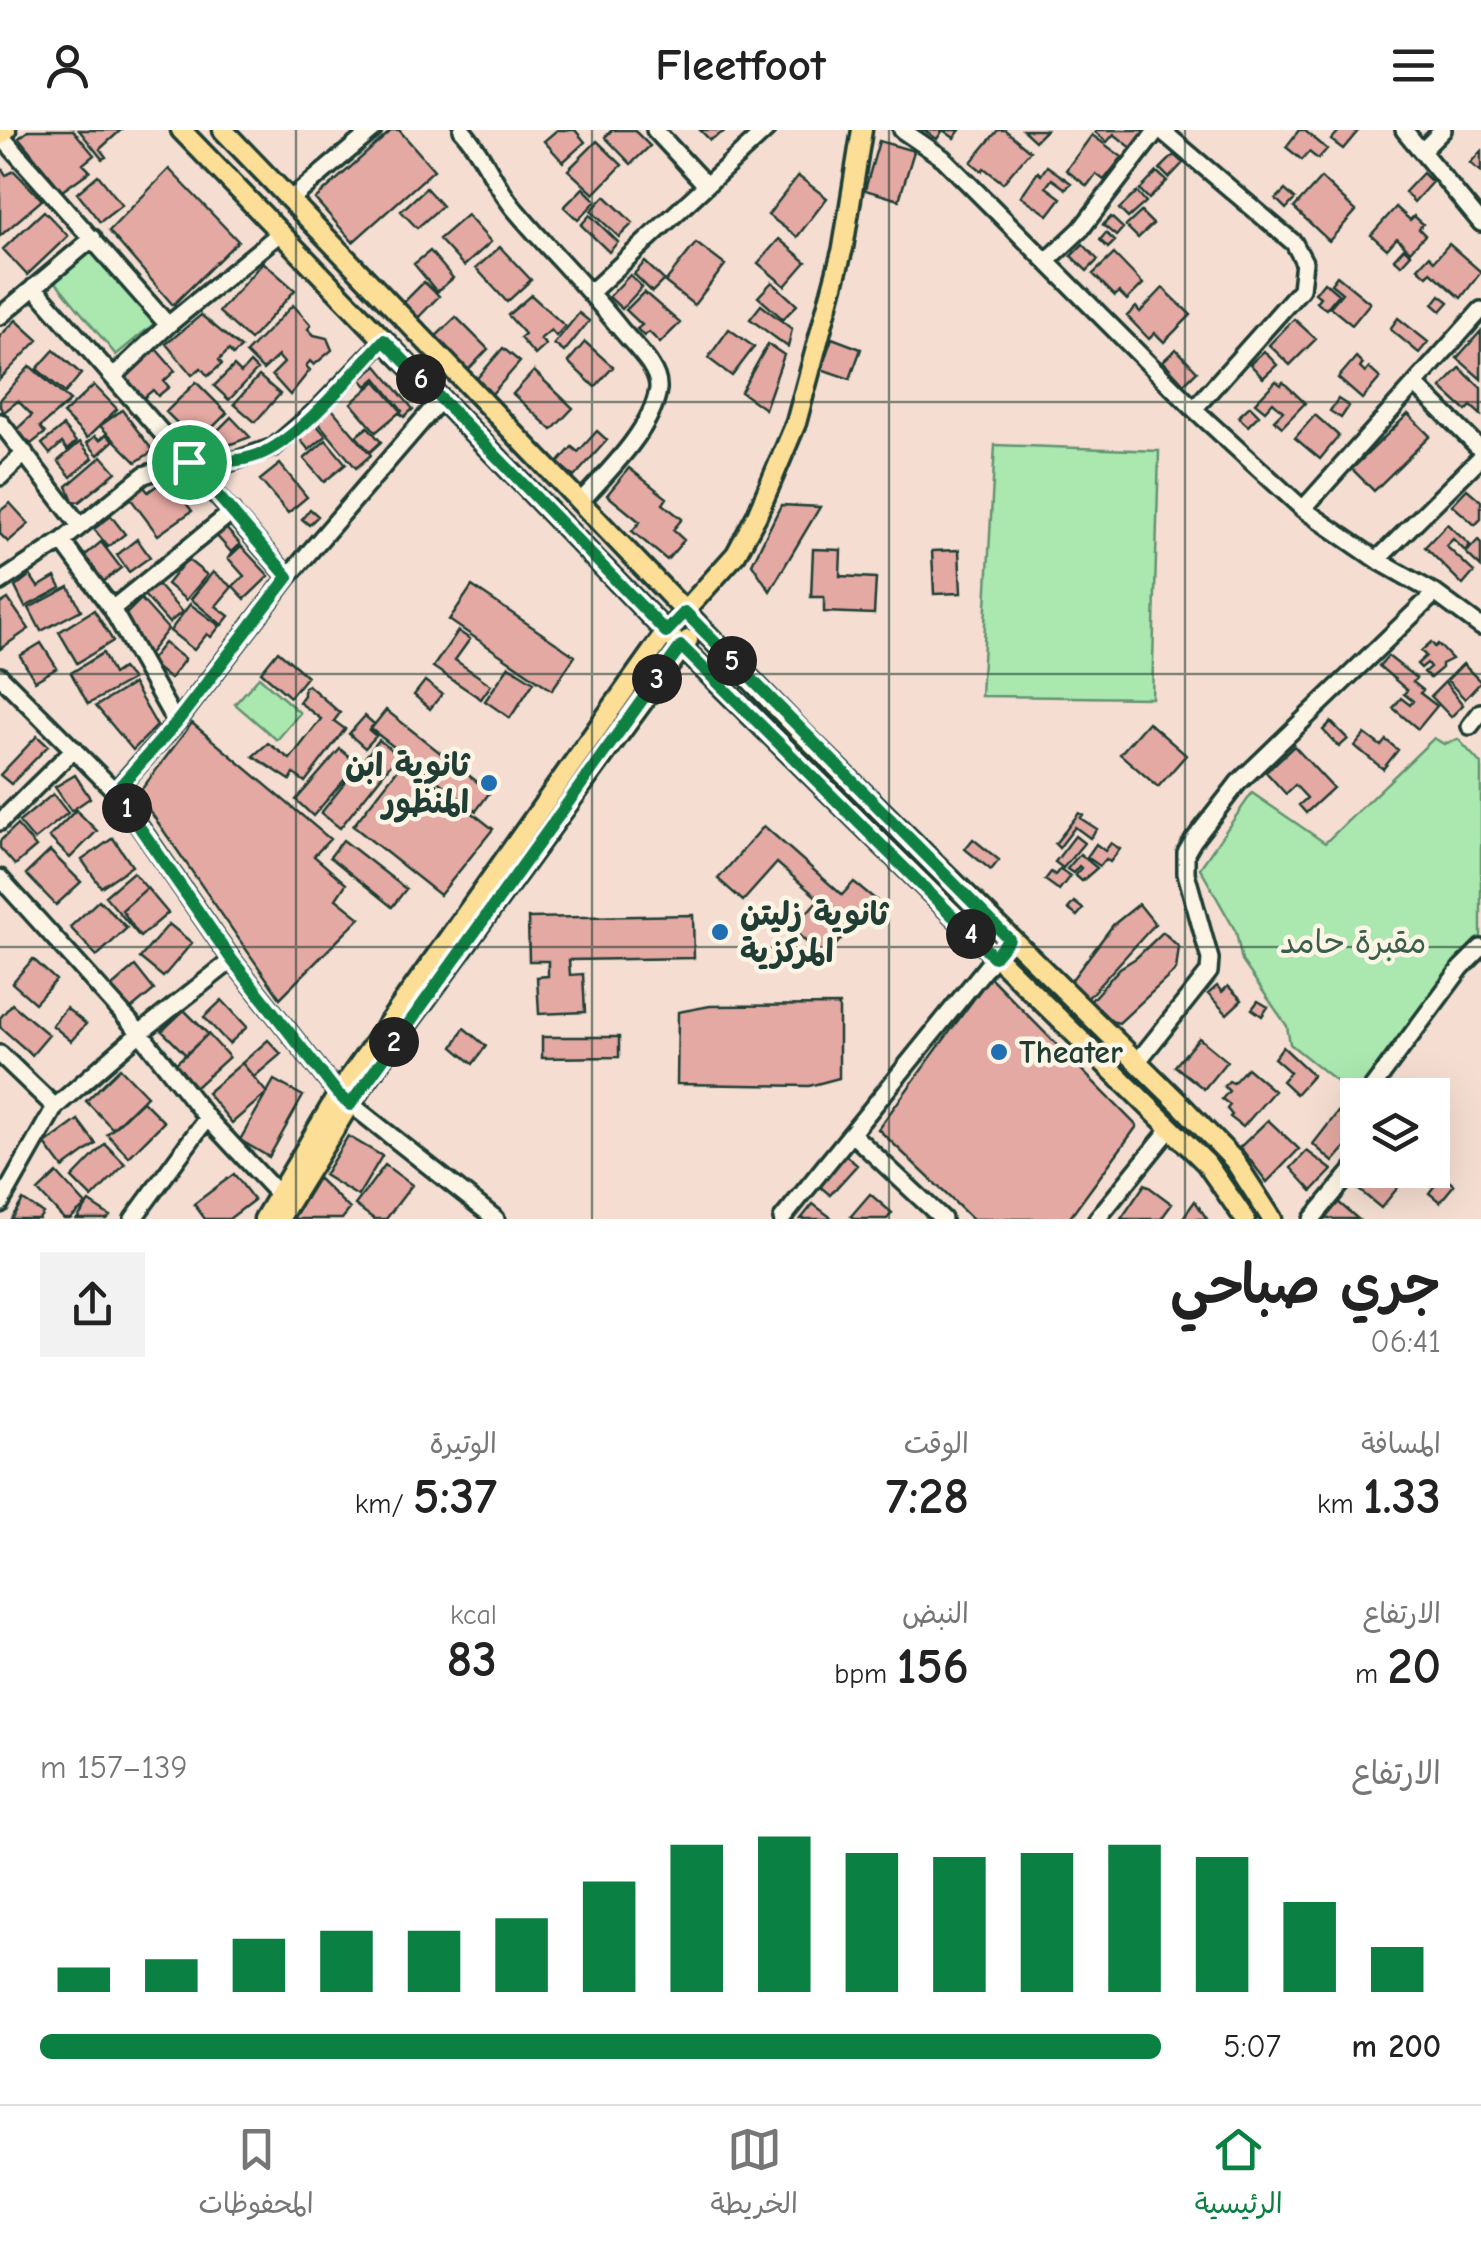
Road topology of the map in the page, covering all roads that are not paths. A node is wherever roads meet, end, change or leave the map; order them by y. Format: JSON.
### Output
{"nodes":[{"id":1,"x":6,"y":130,"type":"edge"},
{"id":2,"x":182,"y":130,"type":"edge"},
{"id":3,"x":223,"y":130,"type":"edge"},
{"id":4,"x":373,"y":130,"type":"edge"},
{"id":5,"x":462,"y":130,"type":"edge"},
{"id":6,"x":655,"y":130,"type":"edge"},
{"id":7,"x":766,"y":130,"type":"edge"},
{"id":8,"x":902,"y":130,"type":"edge"},
{"id":9,"x":1159,"y":130,"type":"edge"},
{"id":10,"x":1404,"y":130,"type":"edge"},
{"id":11,"x":1443,"y":130,"type":"edge"},
{"id":12,"x":858,"y":134,"type":"edge"},
{"id":13,"x":0,"y":135,"type":"edge"},
{"id":14,"x":1422,"y":150,"type":"junction"},
{"id":15,"x":705,"y":184,"type":"junction"},
{"id":16,"x":291,"y":199,"type":"junction"},
{"id":17,"x":1481,"y":223,"type":"edge"},
{"id":18,"x":280,"y":233,"type":"junction"},
{"id":19,"x":93,"y":238,"type":"junction"},
{"id":20,"x":1047,"y":260,"type":"junction"},
{"id":21,"x":34,"y":287,"type":"junction"},
{"id":22,"x":590,"y":292,"type":"junction"},
{"id":23,"x":1481,"y":310,"type":"edge"},
{"id":24,"x":0,"y":316,"type":"edge"},
{"id":25,"x":168,"y":325,"type":"junction"},
{"id":26,"x":384,"y":340,"type":"junction"},
{"id":27,"x":114,"y":376,"type":"junction"},
{"id":28,"x":1416,"y":384,"type":"junction"},
{"id":29,"x":440,"y":400,"type":"junction"},
{"id":30,"x":1194,"y":409,"type":"junction"},
{"id":31,"x":0,"y":422,"type":"edge"},
{"id":32,"x":25,"y":453,"type":"junction"},
{"id":33,"x":1481,"y":453,"type":"edge"},
{"id":34,"x":189,"y":462,"type":"junction"},
{"id":35,"x":0,"y":476,"type":"edge"},
{"id":36,"x":581,"y":501,"type":"junction"},
{"id":37,"x":1303,"y":509,"type":"junction"},
{"id":38,"x":232,"y":512,"type":"junction"},
{"id":39,"x":80,"y":526,"type":"junction"},
{"id":40,"x":62,"y":541,"type":"junction"},
{"id":41,"x":1377,"y":560,"type":"junction"},
{"id":42,"x":288,"y":577,"type":"junction"},
{"id":43,"x":0,"y":582,"type":"edge"},
{"id":44,"x":1436,"y":593,"type":"junction"},
{"id":45,"x":112,"y":610,"type":"junction"},
{"id":46,"x":685,"y":612,"type":"junction"},
{"id":47,"x":699,"y":627,"type":"junction"},
{"id":48,"x":1481,"y":627,"type":"edge"},
{"id":49,"x":666,"y":632,"type":"junction"},
{"id":50,"x":681,"y":646,"type":"junction"},
{"id":51,"x":0,"y":676,"type":"edge"},
{"id":52,"x":1481,"y":712,"type":"edge"},
{"id":53,"x":176,"y":723,"type":"junction"},
{"id":54,"x":1470,"y":726,"type":"dead end"},
{"id":55,"x":74,"y":749,"type":"junction"},
{"id":56,"x":115,"y":792,"type":"junction"},
{"id":57,"x":0,"y":822,"type":"edge"},
{"id":58,"x":0,"y":878,"type":"edge"},
{"id":59,"x":1009,"y":939,"type":"junction"},
{"id":60,"x":1481,"y":948,"type":"edge"},
{"id":61,"x":994,"y":957,"type":"junction"},
{"id":62,"x":232,"y":960,"type":"junction"},
{"id":63,"x":140,"y":1033,"type":"junction"},
{"id":64,"x":0,"y":1054,"type":"edge"},
{"id":65,"x":1138,"y":1061,"type":"junction"},
{"id":66,"x":1379,"y":1078,"type":"edge"},
{"id":67,"x":344,"y":1099,"type":"junction"},
{"id":68,"x":56,"y":1106,"type":"junction"},
{"id":69,"x":207,"y":1118,"type":"junction"},
{"id":70,"x":1170,"y":1129,"type":"junction"},
{"id":71,"x":852,"y":1134,"type":"junction"},
{"id":72,"x":1340,"y":1186,"type":"edge"},
{"id":73,"x":279,"y":1195,"type":"junction"},
{"id":74,"x":0,"y":1204,"type":"edge"},
{"id":75,"x":133,"y":1219,"type":"edge"},
{"id":76,"x":264,"y":1219,"type":"edge"},
{"id":77,"x":279,"y":1219,"type":"edge"},
{"id":78,"x":496,"y":1219,"type":"edge"},
{"id":79,"x":782,"y":1219,"type":"edge"},
{"id":80,"x":942,"y":1219,"type":"edge"},
{"id":81,"x":1097,"y":1219,"type":"edge"},
{"id":82,"x":1245,"y":1219,"type":"edge"},
{"id":83,"x":1272,"y":1219,"type":"edge"},
{"id":84,"x":1312,"y":1219,"type":"edge"}],
"edges":[{"from":1,"to":13,"type":"main road"},
{"from":2,"to":18,"type":"main road"},
{"from":3,"to":16,"type":"main road"},
{"from":4,"to":16,"type":"street"},
{"from":5,"to":22,"type":"street"},
{"from":6,"to":15,"type":"street"},
{"from":7,"to":15,"type":"street"},
{"from":8,"to":20,"type":"street"},
{"from":9,"to":20,"type":"street"},
{"from":9,"to":30,"type":"street"},
{"from":10,"to":14,"type":"street"},
{"from":11,"to":14,"type":"street"},
{"from":12,"to":46,"type":"main road"},
{"from":13,"to":19,"type":"street"},
{"from":14,"to":17,"type":"street"},
{"from":15,"to":22,"type":"street"},
{"from":16,"to":36,"type":"main road"},
{"from":18,"to":25,"type":"street"},
{"from":18,"to":26,"type":"main road"},
{"from":19,"to":21,"type":"street"},
{"from":19,"to":25,"type":"street"},
{"from":20,"to":30,"type":"street"},
{"from":21,"to":24,"type":"street"},
{"from":21,"to":27,"type":"street"},
{"from":22,"to":36,"type":"street"},
{"from":23,"to":28,"type":"street"},
{"from":25,"to":27,"type":"street"},
{"from":26,"to":29,"type":"main road"},
{"from":26,"to":34,"type":"street"},
{"from":27,"to":34,"type":"street"},
{"from":28,"to":33,"type":"street"},
{"from":28,"to":37,"type":"street"},
{"from":29,"to":42,"type":"street"},
{"from":29,"to":49,"type":"main road"},
{"from":30,"to":37,"type":"street"},
{"from":31,"to":32,"type":"street"},
{"from":32,"to":35,"type":"street"},
{"from":32,"to":39,"type":"street"},
{"from":33,"to":41,"type":"street"},
{"from":34,"to":38,"type":"street"},
{"from":34,"to":39,"type":"street"},
{"from":36,"to":46,"type":"main road"},
{"from":37,"to":41,"type":"street"},
{"from":38,"to":42,"type":"street"},
{"from":38,"to":45,"type":"street"},
{"from":39,"to":40,"type":"street"},
{"from":40,"to":43,"type":"street"},
{"from":40,"to":45,"type":"street"},
{"from":41,"to":44,"type":"street"},
{"from":42,"to":53,"type":"street"},
{"from":44,"to":48,"type":"street"},
{"from":44,"to":65,"type":"street"},
{"from":45,"to":53,"type":"street"},
{"from":46,"to":47,"type":"main road"},
{"from":46,"to":49,"type":"main road"},
{"from":47,"to":50,"type":"main road"},
{"from":47,"to":59,"type":"main road"},
{"from":49,"to":50,"type":"main road"},
{"from":49,"to":67,"type":"main road"},
{"from":50,"to":61,"type":"main road"},
{"from":50,"to":67,"type":"main road"},
{"from":51,"to":55,"type":"street"},
{"from":52,"to":54,"type":"street"},
{"from":53,"to":56,"type":"street"},
{"from":55,"to":56,"type":"street"},
{"from":55,"to":57,"type":"street"},
{"from":56,"to":62,"type":"street"},
{"from":58,"to":63,"type":"street"},
{"from":59,"to":61,"type":"street"},
{"from":59,"to":65,"type":"main road"},
{"from":60,"to":66,"type":"street"},
{"from":61,"to":70,"type":"main road"},
{"from":61,"to":71,"type":"street"},
{"from":62,"to":63,"type":"street"},
{"from":62,"to":67,"type":"street"},
{"from":63,"to":68,"type":"street"},
{"from":63,"to":69,"type":"street"},
{"from":64,"to":68,"type":"street"},
{"from":65,"to":83,"type":"main road"},
{"from":67,"to":73,"type":"main road"},
{"from":67,"to":77,"type":"main road"},
{"from":67,"to":78,"type":"street"},
{"from":68,"to":74,"type":"street"},
{"from":69,"to":73,"type":"street"},
{"from":69,"to":75,"type":"street"},
{"from":70,"to":81,"type":"street"},
{"from":70,"to":82,"type":"main road"},
{"from":71,"to":79,"type":"street"},
{"from":71,"to":80,"type":"street"},
{"from":72,"to":84,"type":"street"},
{"from":73,"to":76,"type":"main road"}]}
